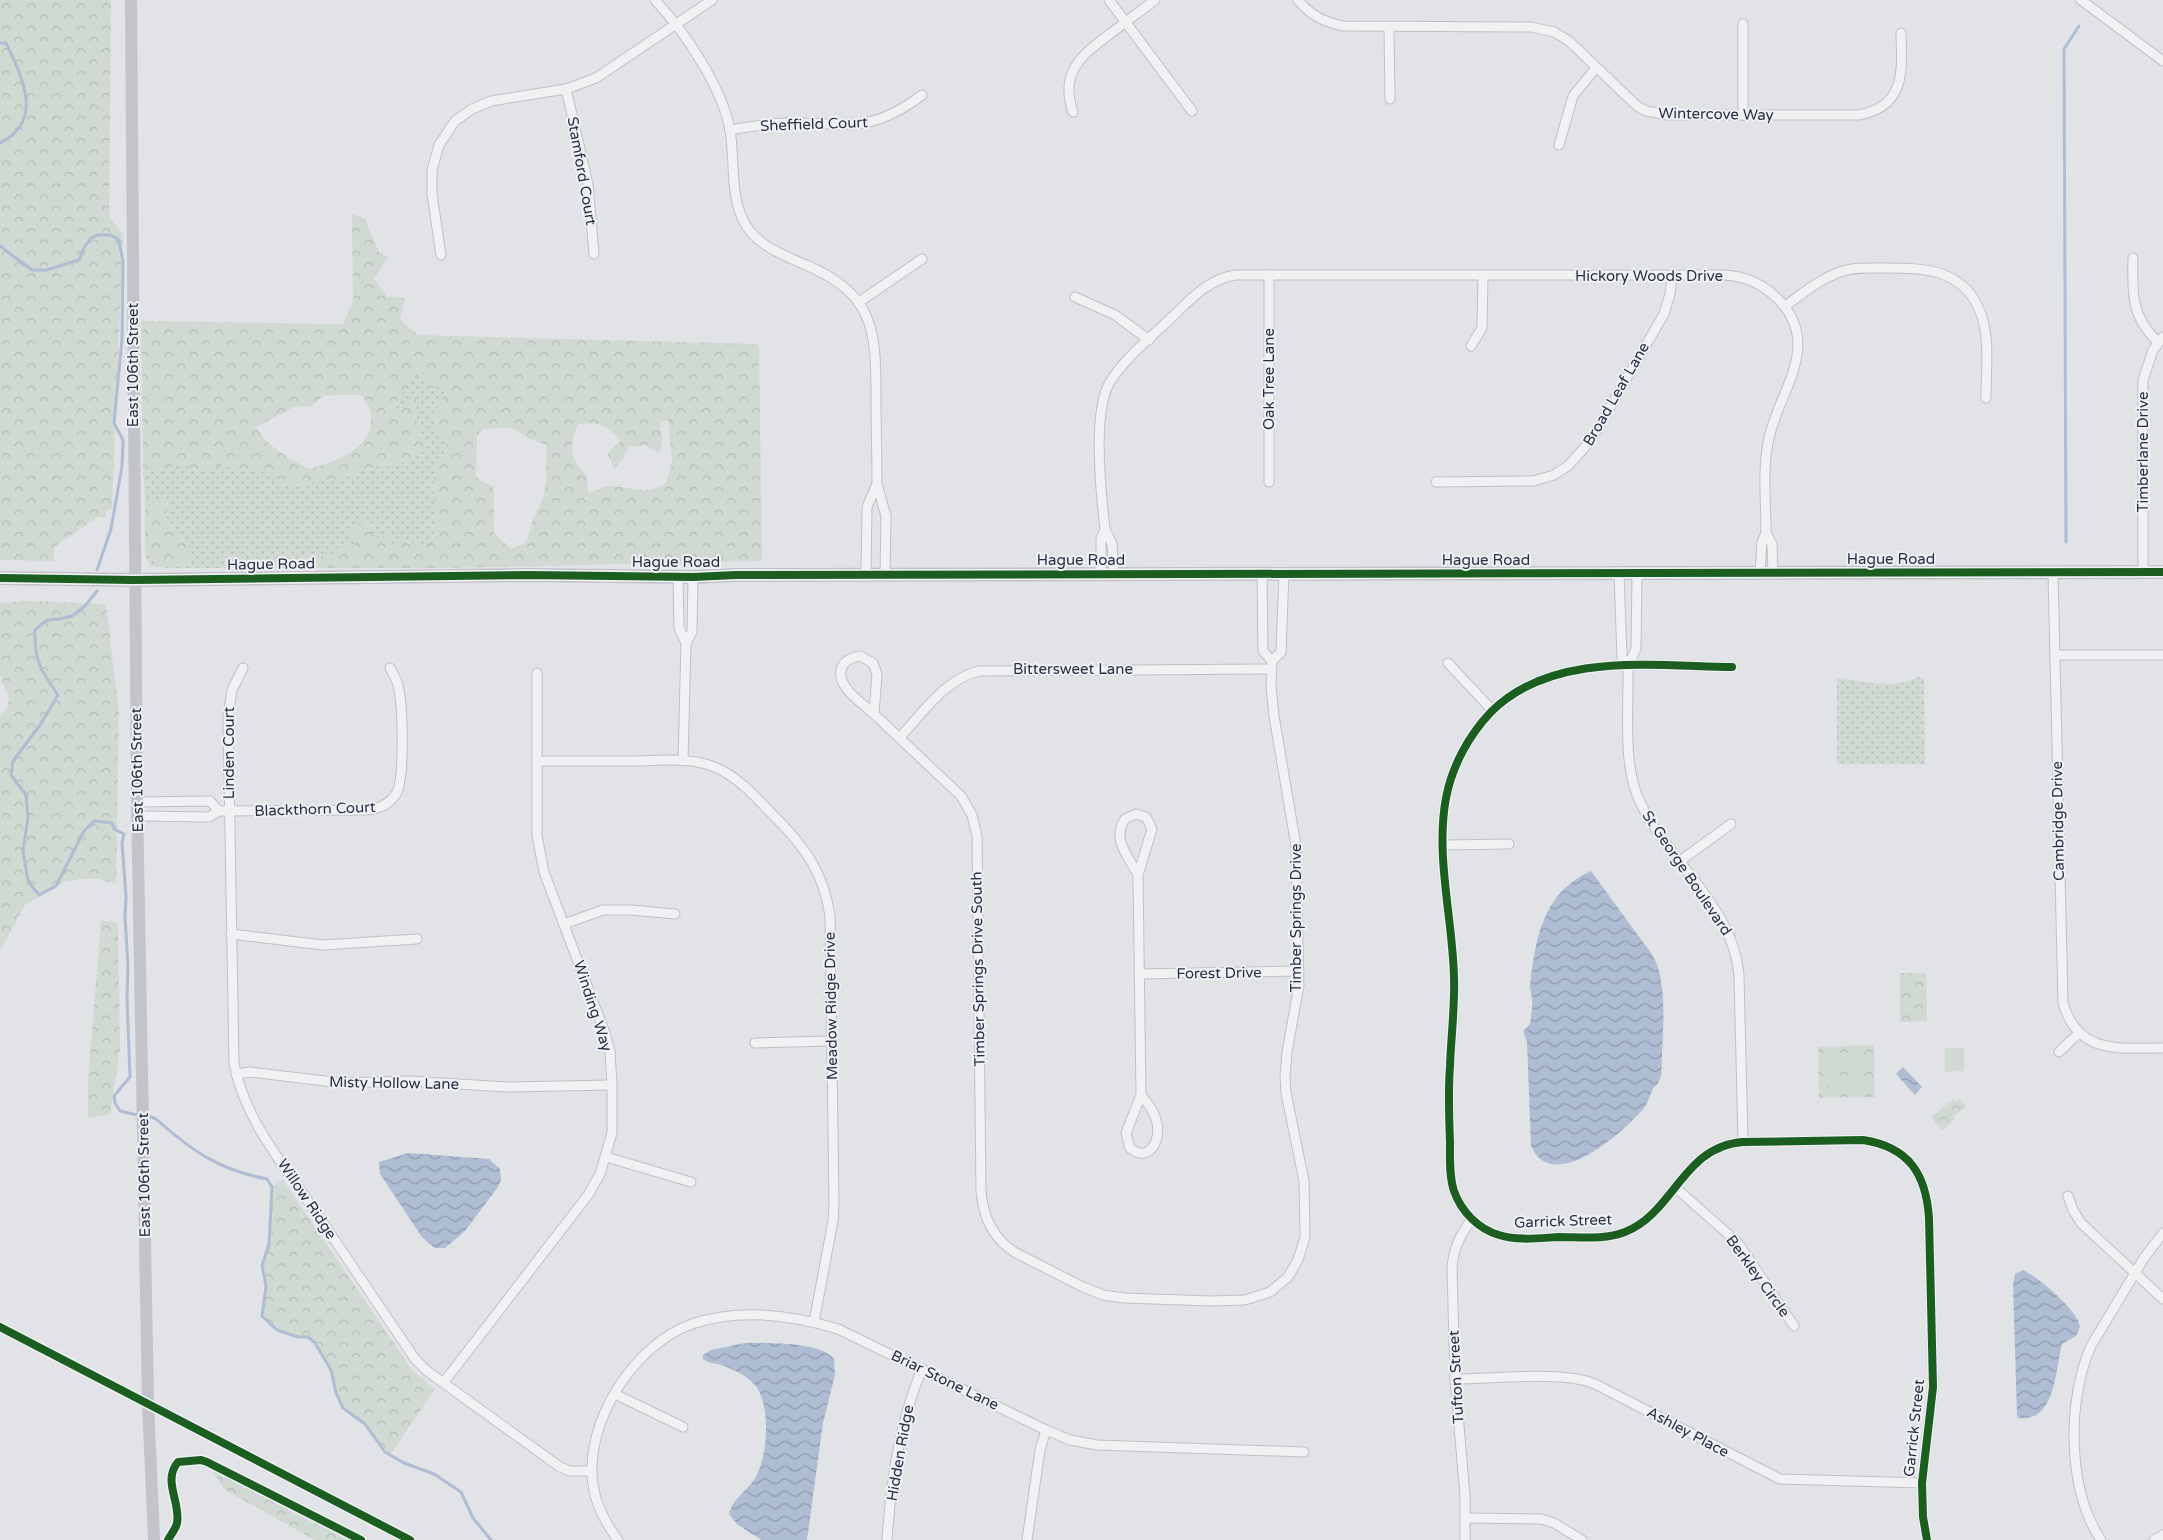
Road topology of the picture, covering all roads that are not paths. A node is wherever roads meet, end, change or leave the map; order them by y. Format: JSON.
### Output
{"nodes":[{"id":1,"x":131,"y":0,"type":"edge"},
{"id":2,"x":655,"y":0,"type":"edge"},
{"id":3,"x":712,"y":0,"type":"edge"},
{"id":4,"x":1108,"y":0,"type":"edge"},
{"id":5,"x":1155,"y":0,"type":"edge"},
{"id":6,"x":1298,"y":0,"type":"edge"},
{"id":7,"x":2081,"y":0,"type":"edge"},
{"id":8,"x":1125,"y":22,"type":"junction"},
{"id":9,"x":676,"y":24,"type":"junction"},
{"id":10,"x":1743,"y":24,"type":"dead end"},
{"id":11,"x":1390,"y":28,"type":"junction"},
{"id":12,"x":1901,"y":33,"type":"dead end"},
{"id":13,"x":2163,"y":61,"type":"edge"},
{"id":14,"x":1596,"y":68,"type":"junction"},
{"id":15,"x":566,"y":89,"type":"junction"},
{"id":16,"x":922,"y":95,"type":"dead end"},
{"id":17,"x":1390,"y":99,"type":"dead end"},
{"id":18,"x":1192,"y":111,"type":"dead end"},
{"id":19,"x":1073,"y":112,"type":"dead end"},
{"id":20,"x":1743,"y":115,"type":"junction"},
{"id":21,"x":730,"y":130,"type":"junction"},
{"id":22,"x":1559,"y":145,"type":"dead end"},
{"id":23,"x":594,"y":254,"type":"dead end"},
{"id":24,"x":441,"y":255,"type":"dead end"},
{"id":25,"x":2133,"y":258,"type":"dead end"},
{"id":26,"x":922,"y":259,"type":"dead end"},
{"id":27,"x":1269,"y":275,"type":"junction"},
{"id":28,"x":1483,"y":276,"type":"junction"},
{"id":29,"x":1672,"y":276,"type":"junction"},
{"id":30,"x":1074,"y":298,"type":"dead end"},
{"id":31,"x":859,"y":302,"type":"junction"},
{"id":32,"x":1785,"y":306,"type":"junction"},
{"id":33,"x":1149,"y":340,"type":"junction"},
{"id":34,"x":2160,"y":340,"type":"edge"},
{"id":35,"x":1471,"y":346,"type":"dead end"},
{"id":36,"x":1986,"y":398,"type":"dead end"},
{"id":37,"x":1269,"y":482,"type":"dead end"},
{"id":38,"x":1436,"y":482,"type":"dead end"},
{"id":39,"x":877,"y":484,"type":"junction"},
{"id":40,"x":1105,"y":529,"type":"junction"},
{"id":41,"x":1766,"y":533,"type":"junction"},
{"id":42,"x":1760,"y":572,"type":"junction"},
{"id":43,"x":2053,"y":572,"type":"junction"},
{"id":44,"x":2143,"y":572,"type":"junction"},
{"id":45,"x":2163,"y":572,"type":"edge"},
{"id":46,"x":1262,"y":573,"type":"junction"},
{"id":47,"x":1284,"y":573,"type":"junction"},
{"id":48,"x":1773,"y":573,"type":"junction"},
{"id":49,"x":1101,"y":574,"type":"junction"},
{"id":50,"x":1114,"y":574,"type":"junction"},
{"id":51,"x":1619,"y":574,"type":"junction"},
{"id":52,"x":1637,"y":574,"type":"junction"},
{"id":53,"x":866,"y":575,"type":"junction"},
{"id":54,"x":885,"y":575,"type":"junction"},
{"id":55,"x":678,"y":577,"type":"junction"},
{"id":56,"x":0,"y":578,"type":"edge"},
{"id":57,"x":694,"y":578,"type":"junction"},
{"id":58,"x":134,"y":580,"type":"junction"},
{"id":59,"x":686,"y":643,"type":"junction"},
{"id":60,"x":2055,"y":655,"type":"junction"},
{"id":61,"x":2163,"y":655,"type":"edge"},
{"id":62,"x":1448,"y":662,"type":"dead end"},
{"id":63,"x":1272,"y":665,"type":"junction"},
{"id":64,"x":1628,"y":666,"type":"junction"},
{"id":65,"x":1732,"y":667,"type":"dead end"},
{"id":66,"x":242,"y":668,"type":"dead end"},
{"id":67,"x":390,"y":668,"type":"dead end"},
{"id":68,"x":537,"y":673,"type":"dead end"},
{"id":69,"x":1492,"y":711,"type":"junction"},
{"id":70,"x":874,"y":714,"type":"junction"},
{"id":71,"x":900,"y":737,"type":"junction"},
{"id":72,"x":683,"y":760,"type":"junction"},
{"id":73,"x":537,"y":762,"type":"junction"},
{"id":74,"x":137,"y":802,"type":"junction"},
{"id":75,"x":219,"y":811,"type":"junction"},
{"id":76,"x":229,"y":811,"type":"junction"},
{"id":77,"x":137,"y":816,"type":"junction"},
{"id":78,"x":1731,"y":824,"type":"dead end"},
{"id":79,"x":1509,"y":844,"type":"dead end"},
{"id":80,"x":1444,"y":846,"type":"junction"},
{"id":81,"x":1680,"y":861,"type":"junction"},
{"id":82,"x":1138,"y":875,"type":"junction"},
{"id":83,"x":675,"y":914,"type":"dead end"},
{"id":84,"x":564,"y":924,"type":"junction"},
{"id":85,"x":231,"y":934,"type":"junction"},
{"id":86,"x":418,"y":939,"type":"dead end"},
{"id":87,"x":1299,"y":971,"type":"junction"},
{"id":88,"x":1139,"y":974,"type":"junction"},
{"id":89,"x":2079,"y":1032,"type":"junction"},
{"id":90,"x":831,"y":1041,"type":"junction"},
{"id":91,"x":755,"y":1043,"type":"dead end"},
{"id":92,"x":2163,"y":1048,"type":"edge"},
{"id":93,"x":2059,"y":1052,"type":"dead end"},
{"id":94,"x":236,"y":1074,"type":"junction"},
{"id":95,"x":612,"y":1085,"type":"junction"},
{"id":96,"x":1141,"y":1095,"type":"junction"},
{"id":97,"x":1743,"y":1142,"type":"junction"},
{"id":98,"x":606,"y":1157,"type":"junction"},
{"id":99,"x":691,"y":1182,"type":"dead end"},
{"id":100,"x":1675,"y":1186,"type":"junction"},
{"id":101,"x":2068,"y":1196,"type":"dead end"},
{"id":102,"x":1472,"y":1219,"type":"junction"},
{"id":103,"x":2163,"y":1233,"type":"edge"},
{"id":104,"x":2135,"y":1272,"type":"junction"},
{"id":105,"x":1278,"y":1286,"type":"joint"},
{"id":106,"x":2163,"y":1299,"type":"edge"},
{"id":107,"x":814,"y":1322,"type":"junction"},
{"id":108,"x":1794,"y":1326,"type":"dead end"},
{"id":109,"x":922,"y":1369,"type":"junction"},
{"id":110,"x":1455,"y":1379,"type":"junction"},
{"id":111,"x":444,"y":1382,"type":"junction"},
{"id":112,"x":615,"y":1394,"type":"junction"},
{"id":113,"x":683,"y":1427,"type":"dead end"},
{"id":114,"x":1046,"y":1430,"type":"junction"},
{"id":115,"x":1304,"y":1452,"type":"dead end"},
{"id":116,"x":592,"y":1471,"type":"junction"},
{"id":117,"x":1922,"y":1483,"type":"junction"},
{"id":118,"x":1465,"y":1518,"type":"junction"},
{"id":119,"x":2163,"y":1535,"type":"edge"},
{"id":120,"x":154,"y":1540,"type":"edge"},
{"id":121,"x":618,"y":1540,"type":"edge"},
{"id":122,"x":887,"y":1540,"type":"edge"},
{"id":123,"x":1027,"y":1540,"type":"edge"},
{"id":124,"x":1465,"y":1540,"type":"edge"},
{"id":125,"x":1582,"y":1540,"type":"edge"},
{"id":126,"x":1927,"y":1540,"type":"edge"},
{"id":127,"x":2101,"y":1540,"type":"edge"},
{"id":128,"x":2154,"y":1540,"type":"edge"}],
"edges":[{"from":1,"to":58,"type":"main road","name":"East 106th Street"},
{"from":2,"to":9,"type":"street"},
{"from":3,"to":9,"type":"street"},
{"from":4,"to":8,"type":"street"},
{"from":5,"to":8,"type":"street"},
{"from":6,"to":11,"type":"street","name":"Wintercove Way"},
{"from":7,"to":13,"type":"street"},
{"from":8,"to":18,"type":"street"},
{"from":8,"to":19,"type":"street"},
{"from":9,"to":15,"type":"street"},
{"from":9,"to":21,"type":"street"},
{"from":10,"to":20,"type":"street"},
{"from":11,"to":14,"type":"street","name":"Wintercove Way"},
{"from":11,"to":17,"type":"street"},
{"from":12,"to":20,"type":"street","name":"Wintercove Way"},
{"from":14,"to":20,"type":"street","name":"Wintercove Way"},
{"from":14,"to":22,"type":"street"},
{"from":15,"to":23,"type":"street","name":"Stamford Court"},
{"from":15,"to":24,"type":"street"},
{"from":16,"to":21,"type":"street","name":"Sheffield Court"},
{"from":21,"to":31,"type":"street"},
{"from":25,"to":34,"type":"street"},
{"from":26,"to":31,"type":"street"},
{"from":27,"to":28,"type":"street","name":"Hickory Woods Drive"},
{"from":27,"to":33,"type":"street","name":"Hickory Woods Drive"},
{"from":27,"to":37,"type":"street","name":"Oak Tree Lane"},
{"from":28,"to":29,"type":"street","name":"Hickory Woods Drive"},
{"from":28,"to":35,"type":"street"},
{"from":29,"to":32,"type":"street","name":"Hickory Woods Drive"},
{"from":29,"to":38,"type":"street","name":"Broad Leaf Lane"},
{"from":30,"to":33,"type":"street"},
{"from":31,"to":39,"type":"street"},
{"from":32,"to":36,"type":"street"},
{"from":32,"to":41,"type":"street","name":"Hickory Woods Drive"},
{"from":33,"to":40,"type":"street","name":"Hickory Woods Drive"},
{"from":34,"to":44,"type":"street","name":"Timberlane Drive"},
{"from":39,"to":53,"type":"street"},
{"from":39,"to":54,"type":"street"},
{"from":40,"to":49,"type":"street"},
{"from":40,"to":50,"type":"street"},
{"from":41,"to":42,"type":"street","name":"Hickory Woods Drive"},
{"from":41,"to":48,"type":"street","name":"Hickory Woods Drive"},
{"from":42,"to":48,"type":"street","name":"Hague Road"},
{"from":42,"to":52,"type":"street","name":"Hague Road"},
{"from":43,"to":44,"type":"street","name":"Hague Road"},
{"from":43,"to":48,"type":"street","name":"Hague Road"},
{"from":43,"to":60,"type":"street","name":"Cambridge Drive"},
{"from":44,"to":45,"type":"street","name":"Hague Road"},
{"from":46,"to":47,"type":"street","name":"Hague Road"},
{"from":46,"to":50,"type":"street","name":"Hague Road"},
{"from":46,"to":63,"type":"street","name":"Timber Springs Drive"},
{"from":47,"to":51,"type":"street","name":"Hague Road"},
{"from":47,"to":63,"type":"street","name":"Timber Springs Drive"},
{"from":49,"to":50,"type":"street","name":"Hague Road"},
{"from":49,"to":54,"type":"street","name":"Hague Road"},
{"from":51,"to":52,"type":"street","name":"Hague Road"},
{"from":51,"to":64,"type":"street","name":"St George Boulevard"},
{"from":52,"to":64,"type":"street","name":"St George Boulevard"},
{"from":53,"to":54,"type":"street","name":"Hague Road"},
{"from":53,"to":57,"type":"street","name":"Hague Road"},
{"from":55,"to":57,"type":"street","name":"Hague Road"},
{"from":55,"to":58,"type":"street","name":"Hague Road"},
{"from":55,"to":59,"type":"street"},
{"from":56,"to":58,"type":"street","name":"Hague Road"},
{"from":57,"to":59,"type":"street"},
{"from":58,"to":74,"type":"main road","name":"East 106th Street"},
{"from":59,"to":72,"type":"street"},
{"from":60,"to":61,"type":"street"},
{"from":60,"to":89,"type":"street","name":"Cambridge Drive"},
{"from":62,"to":69,"type":"street"},
{"from":63,"to":71,"type":"street","name":"Bittersweet Lane"},
{"from":63,"to":87,"type":"street","name":"Timber Springs Drive"},
{"from":64,"to":65,"type":"street","name":"Garrick Street"},
{"from":64,"to":69,"type":"street","name":"Garrick Street"},
{"from":64,"to":81,"type":"street","name":"St George Boulevard"},
{"from":66,"to":76,"type":"street","name":"Linden Court"},
{"from":67,"to":76,"type":"street","name":"Blackthorn Court"},
{"from":68,"to":73,"type":"street","name":"Winding Way"},
{"from":69,"to":80,"type":"street","name":"Garrick Street"},
{"from":70,"to":70,"type":"street","name":"Timber Springs Drive South"},
{"from":70,"to":71,"type":"street","name":"Timber Springs Drive South"},
{"from":71,"to":105,"type":"street","name":"Timber Springs Drive South"},
{"from":72,"to":73,"type":"street","name":"Meadow Ridge Drive"},
{"from":72,"to":90,"type":"street","name":"Meadow Ridge Drive"},
{"from":73,"to":84,"type":"street","name":"Winding Way"},
{"from":74,"to":75,"type":"street","name":"Blackthorn Court"},
{"from":74,"to":77,"type":"main road","name":"East 106th Street"},
{"from":75,"to":76,"type":"street","name":"Blackthorn Court"},
{"from":75,"to":77,"type":"street","name":"Blackthorn Court"},
{"from":76,"to":85,"type":"street","name":"Willow Ridge"},
{"from":77,"to":120,"type":"main road","name":"East 106th Street"},
{"from":78,"to":81,"type":"street"},
{"from":79,"to":80,"type":"street"},
{"from":80,"to":102,"type":"street","name":"Garrick Street"},
{"from":81,"to":97,"type":"street","name":"St George Boulevard"},
{"from":82,"to":82,"type":"street"},
{"from":82,"to":88,"type":"street"},
{"from":83,"to":84,"type":"street"},
{"from":84,"to":95,"type":"street","name":"Winding Way"},
{"from":85,"to":86,"type":"street"},
{"from":85,"to":94,"type":"street","name":"Willow Ridge"},
{"from":87,"to":88,"type":"street","name":"Forest Drive"},
{"from":87,"to":105,"type":"street","name":"Timber Springs Drive"},
{"from":88,"to":96,"type":"street"},
{"from":89,"to":92,"type":"street","name":"Cambridge Drive"},
{"from":89,"to":93,"type":"street"},
{"from":90,"to":91,"type":"street"},
{"from":90,"to":107,"type":"street","name":"Meadow Ridge Drive"},
{"from":94,"to":95,"type":"street","name":"Misty Hollow Lane"},
{"from":94,"to":111,"type":"street","name":"Willow Ridge"},
{"from":95,"to":98,"type":"street","name":"Winding Way"},
{"from":96,"to":96,"type":"street"},
{"from":97,"to":100,"type":"street","name":"Garrick Street"},
{"from":97,"to":117,"type":"street","name":"Garrick Street"},
{"from":98,"to":99,"type":"street"},
{"from":98,"to":111,"type":"street","name":"Winding Way"},
{"from":100,"to":102,"type":"street","name":"Garrick Street"},
{"from":100,"to":108,"type":"street","name":"Berkley Circle"},
{"from":101,"to":104,"type":"street"},
{"from":102,"to":110,"type":"street","name":"Tufton Street"},
{"from":103,"to":104,"type":"street"},
{"from":104,"to":106,"type":"street"},
{"from":104,"to":127,"type":"street"},
{"from":107,"to":109,"type":"street","name":"Briar Stone Lane"},
{"from":107,"to":112,"type":"street","name":"Briar Stone Lane"},
{"from":109,"to":114,"type":"street","name":"Briar Stone Lane"},
{"from":109,"to":122,"type":"street","name":"Hidden Ridge"},
{"from":110,"to":117,"type":"street","name":"Ashley Place"},
{"from":110,"to":118,"type":"street","name":"Tufton Street"},
{"from":111,"to":116,"type":"street","name":"Willow Ridge"},
{"from":112,"to":113,"type":"street"},
{"from":112,"to":116,"type":"street","name":"Briar Stone Lane"},
{"from":114,"to":115,"type":"street","name":"Briar Stone Lane"},
{"from":114,"to":123,"type":"street"},
{"from":116,"to":121,"type":"street","name":"Briar Stone Lane"},
{"from":117,"to":126,"type":"street","name":"Garrick Street"},
{"from":118,"to":124,"type":"street","name":"Tufton Street"},
{"from":118,"to":125,"type":"street"},
{"from":119,"to":128,"type":"street"}]}
